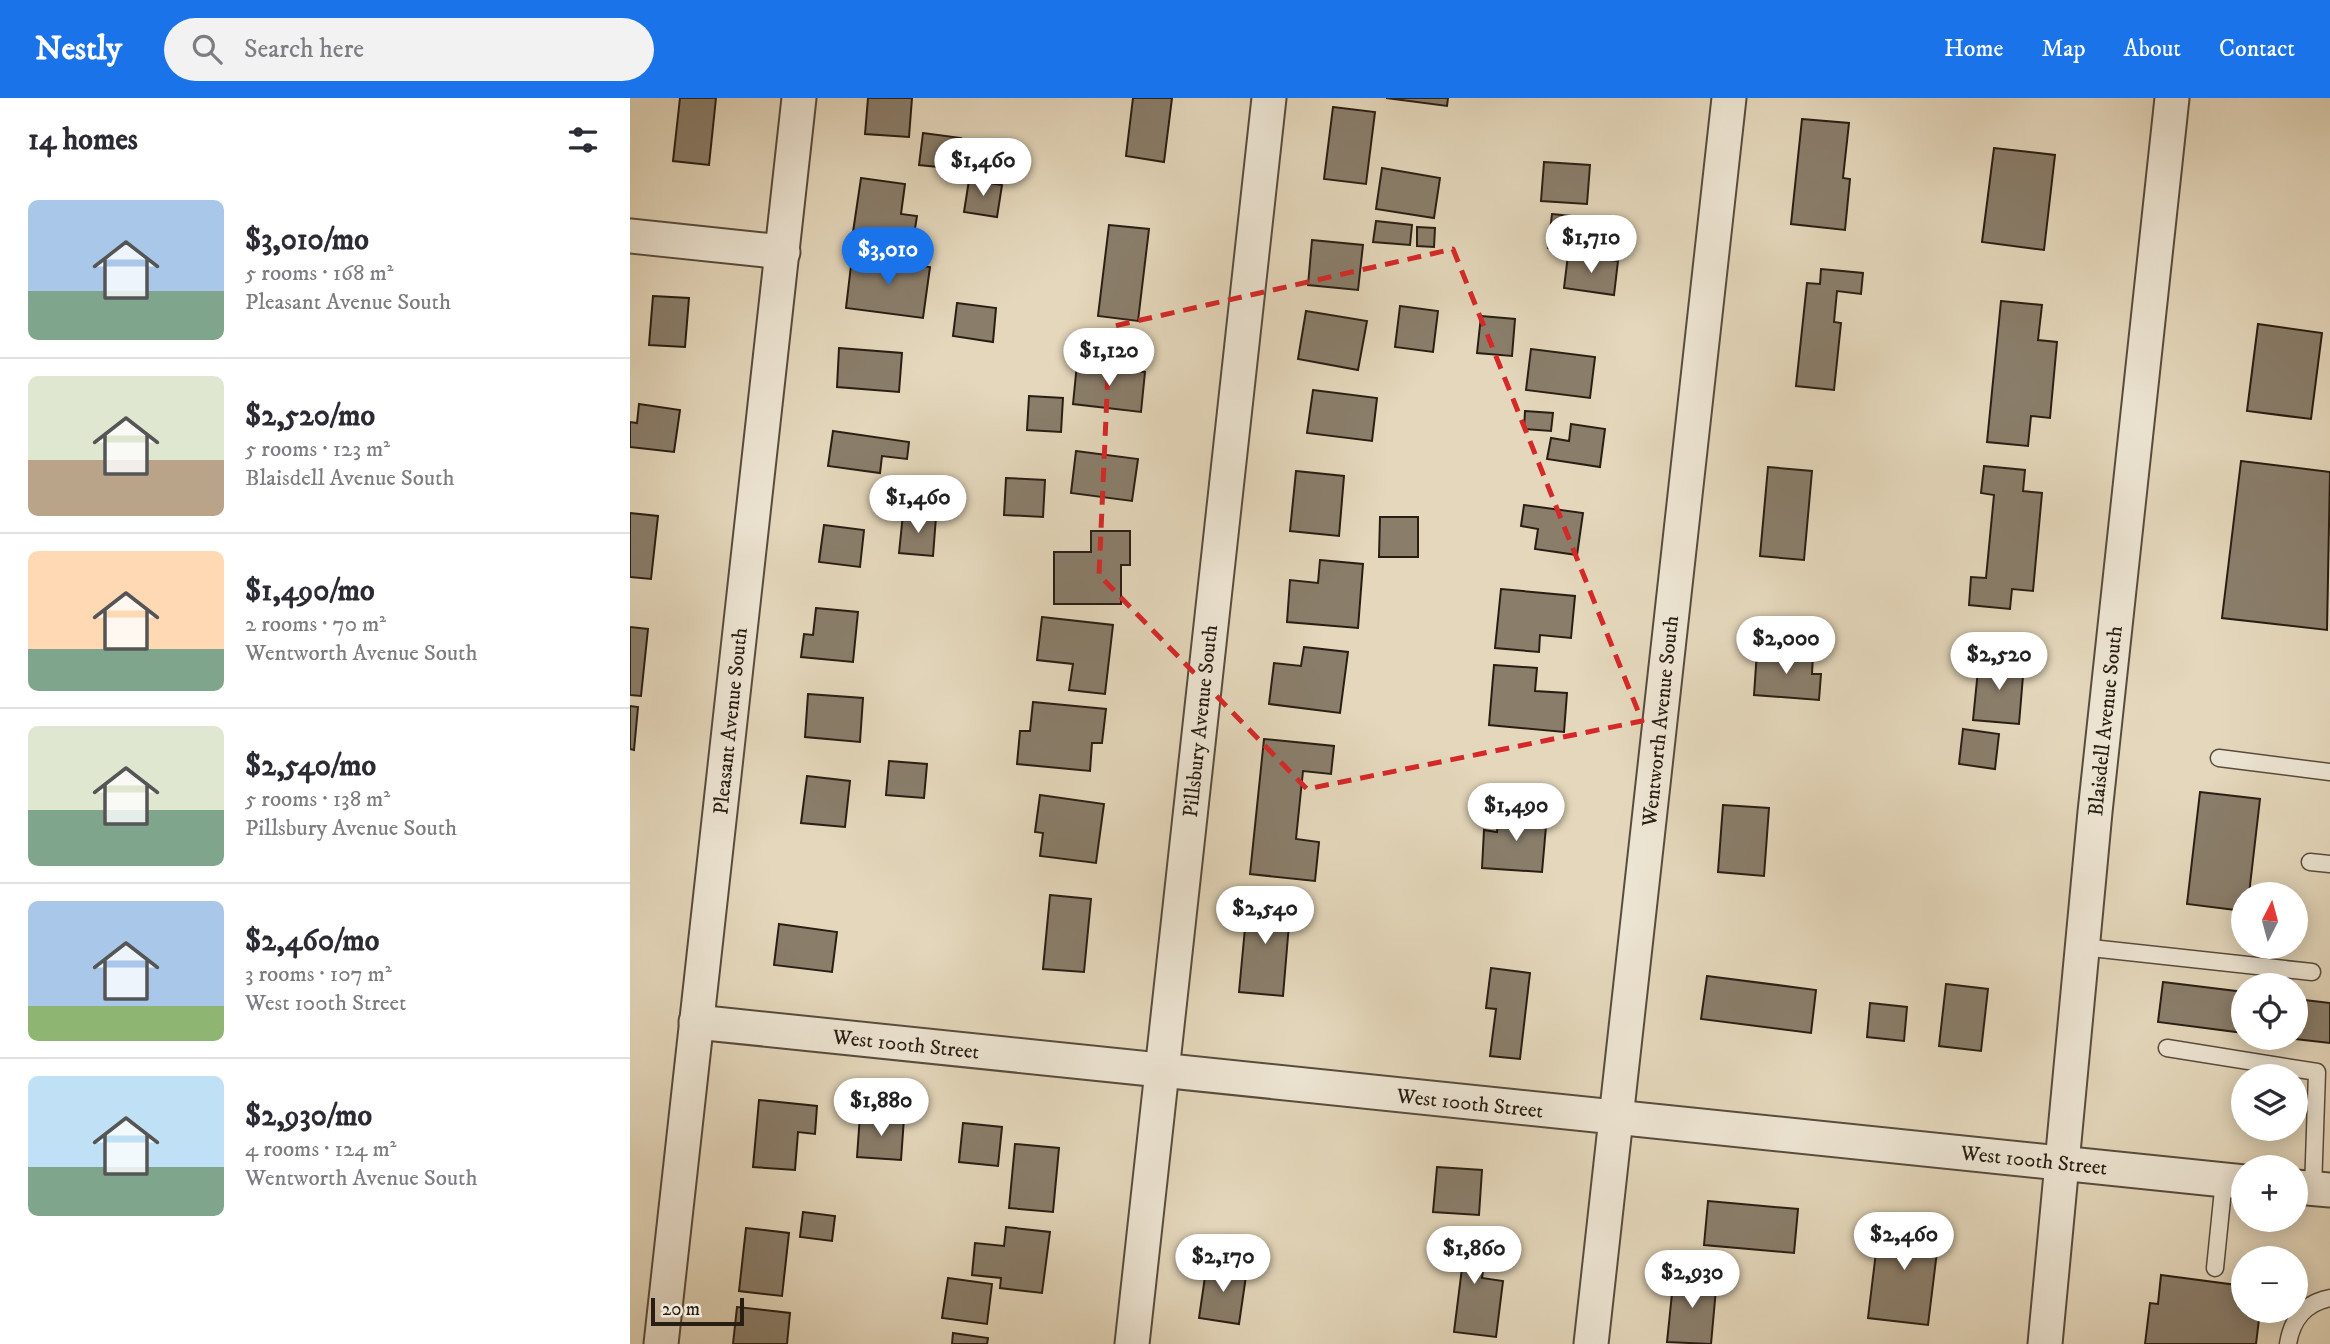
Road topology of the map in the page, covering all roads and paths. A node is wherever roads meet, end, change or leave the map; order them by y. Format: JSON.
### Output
{"nodes":[{"id":1,"x":800,"y":98,"type":"edge"},
{"id":2,"x":1269,"y":98,"type":"edge"},
{"id":3,"x":1728,"y":98,"type":"edge"},
{"id":4,"x":2172,"y":98,"type":"edge"},
{"id":5,"x":630,"y":236,"type":"edge"},
{"id":6,"x":783,"y":252,"type":"junction"},
{"id":7,"x":2219,"y":758,"type":"dead end"},
{"id":8,"x":2330,"y":772,"type":"edge"},
{"id":9,"x":2310,"y":862,"type":"dead end"},
{"id":10,"x":2330,"y":864,"type":"edge"},
{"id":11,"x":2082,"y":947,"type":"junction"},
{"id":12,"x":2312,"y":972,"type":"dead end"},
{"id":13,"x":696,"y":1022,"type":"junction"},
{"id":14,"x":2167,"y":1048,"type":"dead end"},
{"id":15,"x":1161,"y":1071,"type":"junction"},
{"id":16,"x":1616,"y":1118,"type":"junction"},
{"id":17,"x":2061,"y":1163,"type":"junction"},
{"id":18,"x":2231,"y":1181,"type":"edge"},
{"id":19,"x":2313,"y":1189,"type":"edge"},
{"id":20,"x":2231,"y":1195,"type":"edge"},
{"id":21,"x":2215,"y":1268,"type":"dead end"},
{"id":22,"x":2330,"y":1298,"type":"edge"},
{"id":23,"x":661,"y":1344,"type":"edge"},
{"id":24,"x":1132,"y":1344,"type":"edge"},
{"id":25,"x":1591,"y":1344,"type":"edge"},
{"id":26,"x":2045,"y":1344,"type":"edge"},
{"id":27,"x":2288,"y":1344,"type":"edge"}],
"edges":[{"from":1,"to":6,"type":"street","name":"Pleasant Avenue South"},
{"from":2,"to":15,"type":"street","name":"Pillsbury Avenue South"},
{"from":3,"to":16,"type":"street","name":"Wentworth Avenue South"},
{"from":4,"to":11,"type":"street","name":"Blaisdell Avenue South"},
{"from":5,"to":6,"type":"street"},
{"from":6,"to":13,"type":"street","name":"Pleasant Avenue South"},
{"from":7,"to":8,"type":"lane"},
{"from":9,"to":10,"type":"lane"},
{"from":11,"to":12,"type":"lane"},
{"from":11,"to":17,"type":"street","name":"Blaisdell Avenue South"},
{"from":13,"to":15,"type":"street","name":"West 100th Street"},
{"from":13,"to":23,"type":"street","name":"Pleasant Avenue South"},
{"from":14,"to":19,"type":"lane"},
{"from":15,"to":16,"type":"street","name":"West 100th Street"},
{"from":15,"to":24,"type":"street","name":"Pillsbury Avenue South"},
{"from":16,"to":17,"type":"street","name":"West 100th Street"},
{"from":16,"to":25,"type":"street","name":"Wentworth Avenue South"},
{"from":17,"to":18,"type":"street","name":"West 100th Street"},
{"from":17,"to":26,"type":"street","name":"Blaisdell Avenue South"},
{"from":20,"to":21,"type":"lane"},
{"from":22,"to":27,"type":"lane"}]}
